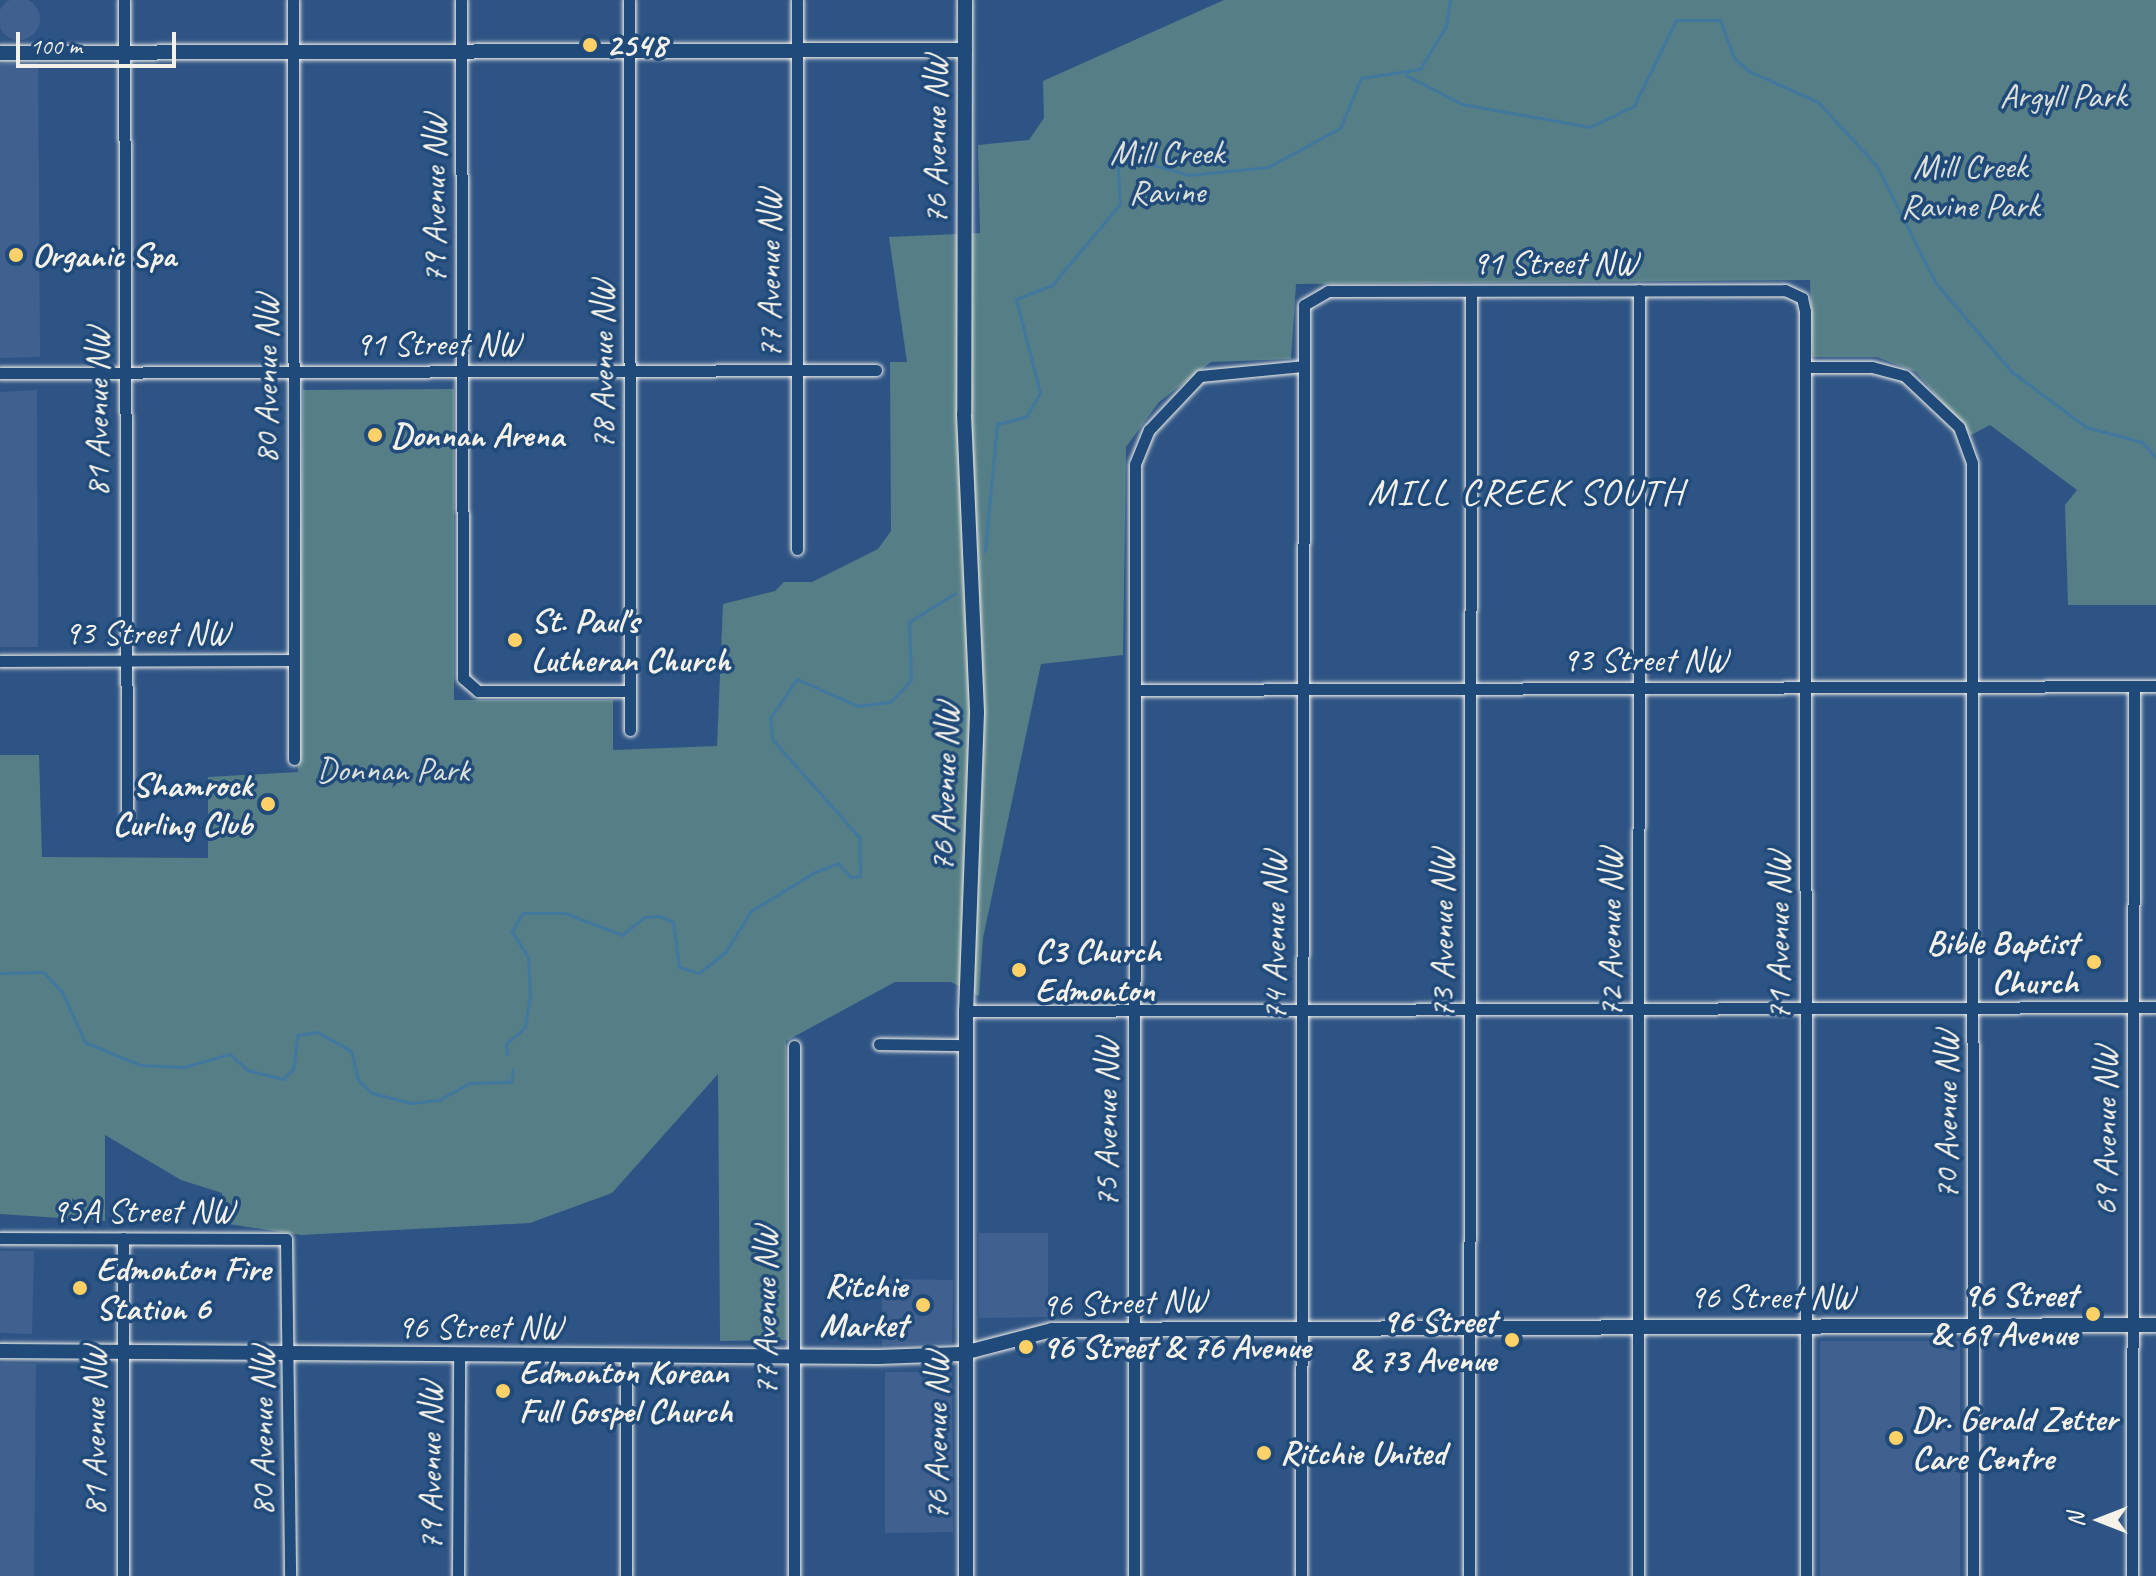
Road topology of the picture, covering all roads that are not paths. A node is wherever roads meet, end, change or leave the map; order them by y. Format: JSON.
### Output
{"nodes":[{"id":1,"x":124,"y":0,"type":"edge"},
{"id":2,"x":293,"y":0,"type":"edge"},
{"id":3,"x":461,"y":0,"type":"edge"},
{"id":4,"x":629,"y":0,"type":"edge"},
{"id":5,"x":797,"y":0,"type":"edge"},
{"id":6,"x":965,"y":0,"type":"edge"},
{"id":7,"x":965,"y":50,"type":"junction"},
{"id":8,"x":629,"y":51,"type":"junction"},
{"id":9,"x":797,"y":51,"type":"junction"},
{"id":10,"x":293,"y":52,"type":"junction"},
{"id":11,"x":462,"y":52,"type":"junction"},
{"id":12,"x":0,"y":53,"type":"edge"},
{"id":13,"x":124,"y":53,"type":"junction"},
{"id":14,"x":1639,"y":290,"type":"junction"},
{"id":15,"x":1471,"y":291,"type":"junction"},
{"id":16,"x":1309,"y":298,"type":"joint"},
{"id":17,"x":1802,"y":298,"type":"joint"},
{"id":18,"x":1303,"y":366,"type":"junction"},
{"id":19,"x":1806,"y":367,"type":"junction"},
{"id":20,"x":797,"y":370,"type":"junction"},
{"id":21,"x":876,"y":370,"type":"dead end"},
{"id":22,"x":630,"y":371,"type":"junction"},
{"id":23,"x":294,"y":372,"type":"junction"},
{"id":24,"x":462,"y":372,"type":"junction"},
{"id":25,"x":0,"y":373,"type":"edge"},
{"id":26,"x":125,"y":373,"type":"junction"},
{"id":27,"x":797,"y":549,"type":"dead end"},
{"id":28,"x":294,"y":660,"type":"junction"},
{"id":29,"x":0,"y":661,"type":"edge"},
{"id":30,"x":126,"y":661,"type":"junction"},
{"id":31,"x":2156,"y":686,"type":"edge"},
{"id":32,"x":1974,"y":687,"type":"junction"},
{"id":33,"x":2134,"y":687,"type":"junction"},
{"id":34,"x":1638,"y":688,"type":"junction"},
{"id":35,"x":1806,"y":688,"type":"junction"},
{"id":36,"x":1303,"y":689,"type":"junction"},
{"id":37,"x":1471,"y":689,"type":"junction"},
{"id":38,"x":1135,"y":690,"type":"junction"},
{"id":39,"x":630,"y":691,"type":"junction"},
{"id":40,"x":630,"y":730,"type":"dead end"},
{"id":41,"x":294,"y":759,"type":"dead end"},
{"id":42,"x":127,"y":825,"type":"dead end"},
{"id":43,"x":1974,"y":1007,"type":"junction"},
{"id":44,"x":2132,"y":1007,"type":"junction"},
{"id":45,"x":2156,"y":1007,"type":"edge"},
{"id":46,"x":1806,"y":1008,"type":"junction"},
{"id":47,"x":1470,"y":1009,"type":"junction"},
{"id":48,"x":1637,"y":1009,"type":"junction"},
{"id":49,"x":1302,"y":1010,"type":"junction"},
{"id":50,"x":966,"y":1011,"type":"junction"},
{"id":51,"x":1134,"y":1011,"type":"junction"},
{"id":52,"x":879,"y":1044,"type":"dead end"},
{"id":53,"x":966,"y":1045,"type":"junction"},
{"id":54,"x":794,"y":1046,"type":"dead end"},
{"id":55,"x":0,"y":1238,"type":"edge"},
{"id":56,"x":123,"y":1238,"type":"junction"},
{"id":57,"x":286,"y":1239,"type":"joint"},
{"id":58,"x":2133,"y":1325,"type":"junction"},
{"id":59,"x":2156,"y":1325,"type":"edge"},
{"id":60,"x":1974,"y":1326,"type":"junction"},
{"id":61,"x":1638,"y":1327,"type":"junction"},
{"id":62,"x":1806,"y":1327,"type":"junction"},
{"id":63,"x":1470,"y":1328,"type":"junction"},
{"id":64,"x":1134,"y":1329,"type":"junction"},
{"id":65,"x":1302,"y":1329,"type":"junction"},
{"id":66,"x":0,"y":1351,"type":"edge"},
{"id":67,"x":122,"y":1352,"type":"junction"},
{"id":68,"x":966,"y":1353,"type":"junction"},
{"id":69,"x":290,"y":1354,"type":"junction"},
{"id":70,"x":459,"y":1357,"type":"junction"},
{"id":71,"x":626,"y":1357,"type":"junction"},
{"id":72,"x":793,"y":1357,"type":"junction"},
{"id":73,"x":123,"y":1576,"type":"edge"},
{"id":74,"x":290,"y":1576,"type":"edge"},
{"id":75,"x":458,"y":1576,"type":"edge"},
{"id":76,"x":626,"y":1576,"type":"edge"},
{"id":77,"x":794,"y":1576,"type":"edge"},
{"id":78,"x":966,"y":1576,"type":"edge"},
{"id":79,"x":1134,"y":1576,"type":"edge"},
{"id":80,"x":1301,"y":1576,"type":"edge"},
{"id":81,"x":1469,"y":1576,"type":"edge"},
{"id":82,"x":1638,"y":1576,"type":"edge"},
{"id":83,"x":1806,"y":1576,"type":"edge"},
{"id":84,"x":1973,"y":1576,"type":"edge"},
{"id":85,"x":2132,"y":1576,"type":"edge"}],
"edges":[{"from":1,"to":13,"type":"street","name":"81 Avenue NW"},
{"from":2,"to":10,"type":"street","name":"80 Avenue NW"},
{"from":3,"to":11,"type":"street","name":"79 Avenue NW"},
{"from":4,"to":8,"type":"street","name":"78 Avenue NW"},
{"from":5,"to":9,"type":"street","name":"77 Avenue NW"},
{"from":6,"to":7,"type":"street","name":"76 Avenue NW"},
{"from":7,"to":9,"type":"street"},
{"from":7,"to":50,"type":"street","name":"76 Avenue NW"},
{"from":8,"to":9,"type":"street"},
{"from":8,"to":11,"type":"street"},
{"from":8,"to":22,"type":"street","name":"78 Avenue NW"},
{"from":9,"to":20,"type":"street","name":"77 Avenue NW"},
{"from":10,"to":11,"type":"street"},
{"from":10,"to":13,"type":"street"},
{"from":10,"to":23,"type":"street","name":"80 Avenue NW"},
{"from":11,"to":24,"type":"street","name":"79 Avenue NW"},
{"from":12,"to":13,"type":"street"},
{"from":13,"to":26,"type":"street","name":"81 Avenue NW"},
{"from":14,"to":15,"type":"street","name":"91 Street NW"},
{"from":14,"to":17,"type":"street","name":"91 Street NW"},
{"from":14,"to":34,"type":"street","name":"72 Avenue NW"},
{"from":15,"to":16,"type":"street","name":"91 Street NW"},
{"from":15,"to":37,"type":"street","name":"73 Avenue NW"},
{"from":16,"to":18,"type":"street","name":"74 Avenue NW"},
{"from":17,"to":19,"type":"street","name":"71 Avenue NW"},
{"from":18,"to":36,"type":"street","name":"74 Avenue NW"},
{"from":18,"to":38,"type":"street","name":"75 Avenue NW"},
{"from":19,"to":32,"type":"street","name":"70 Avenue NW"},
{"from":19,"to":35,"type":"street","name":"71 Avenue NW"},
{"from":20,"to":21,"type":"street","name":"91 Street NW"},
{"from":20,"to":22,"type":"street","name":"91 Street NW"},
{"from":20,"to":27,"type":"street","name":"77 Avenue NW"},
{"from":22,"to":24,"type":"street","name":"91 Street NW"},
{"from":22,"to":39,"type":"street","name":"78 Avenue NW"},
{"from":23,"to":24,"type":"street","name":"91 Street NW"},
{"from":23,"to":26,"type":"street","name":"91 Street NW"},
{"from":23,"to":28,"type":"street","name":"80 Avenue NW"},
{"from":24,"to":39,"type":"street","name":"79 Avenue NW"},
{"from":25,"to":26,"type":"street","name":"91 Street NW"},
{"from":26,"to":30,"type":"street","name":"81 Avenue NW"},
{"from":28,"to":30,"type":"street","name":"93 Street NW"},
{"from":28,"to":41,"type":"street","name":"80 Avenue NW"},
{"from":29,"to":30,"type":"street","name":"93 Street NW"},
{"from":30,"to":42,"type":"street","name":"81 Avenue NW"},
{"from":31,"to":33,"type":"street","name":"93 Street NW"},
{"from":32,"to":33,"type":"street","name":"93 Street NW"},
{"from":32,"to":35,"type":"street","name":"93 Street NW"},
{"from":32,"to":43,"type":"street","name":"70 Avenue NW"},
{"from":33,"to":44,"type":"street","name":"69 Avenue NW"},
{"from":34,"to":35,"type":"street","name":"93 Street NW"},
{"from":34,"to":37,"type":"street","name":"93 Street NW"},
{"from":34,"to":48,"type":"street","name":"72 Avenue NW"},
{"from":35,"to":46,"type":"street","name":"71 Avenue NW"},
{"from":36,"to":37,"type":"street","name":"93 Street NW"},
{"from":36,"to":38,"type":"street","name":"93 Street NW"},
{"from":36,"to":49,"type":"street","name":"74 Avenue NW"},
{"from":37,"to":47,"type":"street","name":"73 Avenue NW"},
{"from":38,"to":51,"type":"street","name":"75 Avenue NW"},
{"from":39,"to":40,"type":"street","name":"78 Avenue NW"},
{"from":43,"to":44,"type":"street"},
{"from":43,"to":46,"type":"street"},
{"from":43,"to":60,"type":"street","name":"70 Avenue NW"},
{"from":44,"to":45,"type":"street"},
{"from":44,"to":58,"type":"street","name":"69 Avenue NW"},
{"from":46,"to":48,"type":"street"},
{"from":46,"to":62,"type":"street","name":"71 Avenue NW"},
{"from":47,"to":48,"type":"street"},
{"from":47,"to":49,"type":"street"},
{"from":47,"to":63,"type":"street","name":"73 Avenue NW"},
{"from":48,"to":61,"type":"street","name":"72 Avenue NW"},
{"from":49,"to":51,"type":"street"},
{"from":49,"to":65,"type":"street","name":"74 Avenue NW"},
{"from":50,"to":51,"type":"street"},
{"from":50,"to":53,"type":"street","name":"76 Avenue NW"},
{"from":51,"to":64,"type":"street","name":"75 Avenue NW"},
{"from":52,"to":53,"type":"street"},
{"from":53,"to":68,"type":"street","name":"76 Avenue NW"},
{"from":54,"to":72,"type":"street","name":"77 Avenue NW"},
{"from":55,"to":56,"type":"street","name":"95A Street NW"},
{"from":56,"to":57,"type":"street","name":"95A Street NW"},
{"from":56,"to":67,"type":"street","name":"81 Avenue NW"},
{"from":57,"to":69,"type":"street","name":"80 Avenue NW"},
{"from":58,"to":59,"type":"street","name":"96 Street NW"},
{"from":58,"to":60,"type":"street","name":"96 Street NW"},
{"from":58,"to":85,"type":"street","name":"69 Avenue NW"},
{"from":60,"to":62,"type":"street","name":"96 Street NW"},
{"from":60,"to":84,"type":"street","name":"70 Avenue NW"},
{"from":61,"to":62,"type":"street","name":"96 Street NW"},
{"from":61,"to":63,"type":"street","name":"96 Street NW"},
{"from":61,"to":82,"type":"street","name":"72 Avenue NW"},
{"from":62,"to":83,"type":"street","name":"71 Avenue NW"},
{"from":63,"to":65,"type":"street","name":"96 Street NW"},
{"from":63,"to":81,"type":"street","name":"73 Avenue NW"},
{"from":64,"to":65,"type":"street","name":"96 Street NW"},
{"from":64,"to":68,"type":"street","name":"96 Street NW"},
{"from":64,"to":79,"type":"street","name":"75 Avenue NW"},
{"from":65,"to":80,"type":"street","name":"74 Avenue NW"},
{"from":66,"to":67,"type":"street","name":"96 Street NW"},
{"from":67,"to":69,"type":"street","name":"96 Street NW"},
{"from":67,"to":73,"type":"street","name":"81 Avenue NW"},
{"from":68,"to":72,"type":"street","name":"96 Street NW"},
{"from":68,"to":78,"type":"street","name":"76 Avenue NW"},
{"from":69,"to":70,"type":"street","name":"96 Street NW"},
{"from":69,"to":74,"type":"street","name":"80 Avenue NW"},
{"from":70,"to":71,"type":"street","name":"96 Street NW"},
{"from":70,"to":75,"type":"street","name":"79 Avenue NW"},
{"from":71,"to":72,"type":"street","name":"96 Street NW"},
{"from":71,"to":76,"type":"street"},
{"from":72,"to":77,"type":"street","name":"77 Avenue NW"}]}
